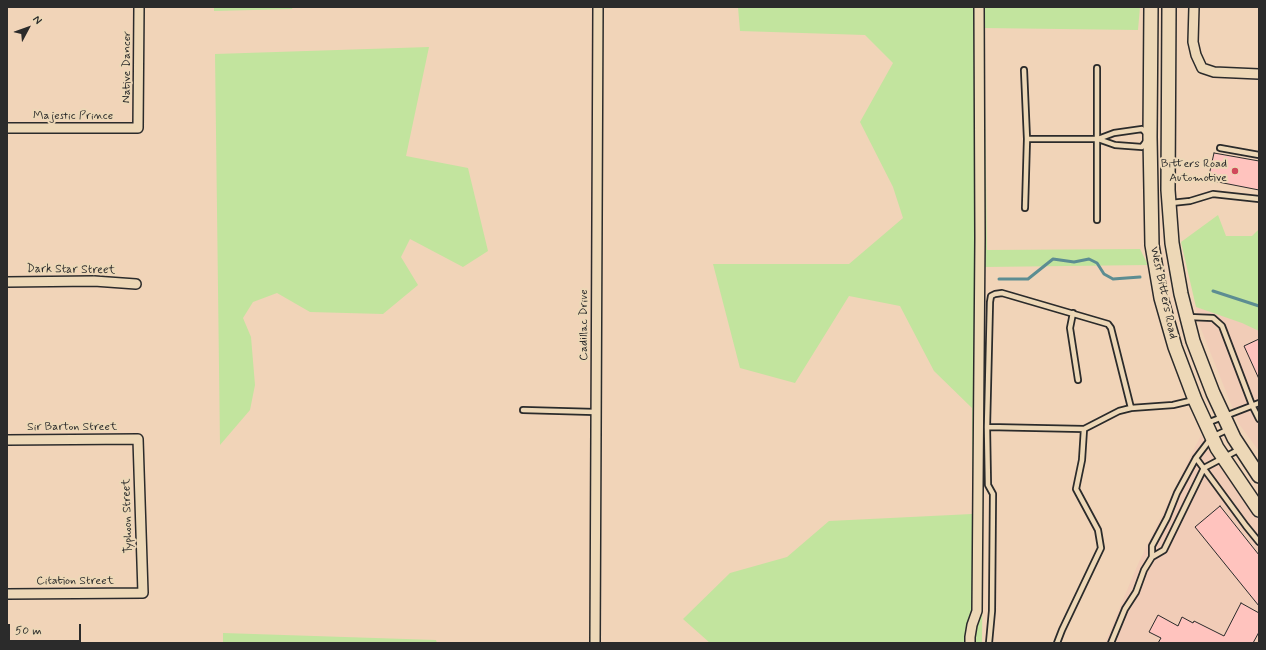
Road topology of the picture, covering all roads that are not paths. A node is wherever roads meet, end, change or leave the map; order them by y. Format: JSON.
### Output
{"nodes":[{"id":1,"x":139,"y":7,"type":"edge"},
{"id":2,"x":598,"y":7,"type":"edge"},
{"id":3,"x":979,"y":7,"type":"edge"},
{"id":4,"x":1151,"y":7,"type":"edge"},
{"id":5,"x":1170,"y":7,"type":"edge"},
{"id":6,"x":1194,"y":7,"type":"edge"},
{"id":7,"x":1097,"y":68,"type":"dead end"},
{"id":8,"x":1024,"y":70,"type":"dead end"},
{"id":9,"x":1259,"y":74,"type":"edge"},
{"id":10,"x":7,"y":128,"type":"edge"},
{"id":11,"x":138,"y":128,"type":"joint"},
{"id":12,"x":1168,"y":136,"type":"junction"},
{"id":13,"x":1150,"y":137,"type":"junction"},
{"id":14,"x":1098,"y":138,"type":"junction"},
{"id":15,"x":1027,"y":139,"type":"junction"},
{"id":16,"x":1220,"y":148,"type":"dead end"},
{"id":17,"x":1259,"y":155,"type":"edge"},
{"id":18,"x":1259,"y":199,"type":"edge"},
{"id":19,"x":1169,"y":203,"type":"junction"},
{"id":20,"x":1025,"y":208,"type":"dead end"},
{"id":21,"x":1097,"y":220,"type":"dead end"},
{"id":22,"x":7,"y":282,"type":"edge"},
{"id":23,"x":136,"y":284,"type":"dead end"},
{"id":24,"x":1073,"y":314,"type":"junction"},
{"id":25,"x":1187,"y":317,"type":"junction"},
{"id":26,"x":1078,"y":380,"type":"dead end"},
{"id":27,"x":1195,"y":400,"type":"junction"},
{"id":28,"x":1259,"y":403,"type":"edge"},
{"id":29,"x":1252,"y":405,"type":"junction"},
{"id":30,"x":1131,"y":408,"type":"junction"},
{"id":31,"x":523,"y":410,"type":"dead end"},
{"id":32,"x":595,"y":412,"type":"junction"},
{"id":33,"x":1224,"y":416,"type":"junction"},
{"id":34,"x":1259,"y":419,"type":"edge"},
{"id":35,"x":1206,"y":424,"type":"junction"},
{"id":36,"x":987,"y":427,"type":"junction"},
{"id":37,"x":1084,"y":429,"type":"junction"},
{"id":38,"x":1230,"y":429,"type":"junction"},
{"id":39,"x":1212,"y":437,"type":"junction"},
{"id":40,"x":138,"y":438,"type":"joint"},
{"id":41,"x":7,"y":440,"type":"edge"},
{"id":42,"x":1241,"y":448,"type":"junction"},
{"id":43,"x":1196,"y":458,"type":"junction"},
{"id":44,"x":1223,"y":458,"type":"junction"},
{"id":45,"x":1204,"y":468,"type":"junction"},
{"id":46,"x":1259,"y":476,"type":"edge"},
{"id":47,"x":1259,"y":510,"type":"edge"},
{"id":48,"x":1259,"y":542,"type":"edge"},
{"id":49,"x":1152,"y":557,"type":"junction"},
{"id":50,"x":143,"y":593,"type":"joint"},
{"id":51,"x":7,"y":594,"type":"edge"},
{"id":52,"x":594,"y":643,"type":"edge"},
{"id":53,"x":970,"y":643,"type":"edge"},
{"id":54,"x":989,"y":643,"type":"edge"},
{"id":55,"x":1057,"y":643,"type":"edge"},
{"id":56,"x":1111,"y":643,"type":"edge"}],
"edges":[{"from":1,"to":11,"type":"street","name":"Native Dancer"},
{"from":2,"to":32,"type":"street","name":"Cadillac Drive"},
{"from":3,"to":53,"type":"street"},
{"from":4,"to":13,"type":"main road","name":"West Bitters Road"},
{"from":5,"to":12,"type":"main road","name":"West Bitters Road"},
{"from":6,"to":9,"type":"street"},
{"from":7,"to":14,"type":"lane"},
{"from":8,"to":15,"type":"lane"},
{"from":10,"to":11,"type":"street","name":"Majestic Prince"},
{"from":12,"to":13,"type":"main road"},
{"from":12,"to":19,"type":"main road","name":"West Bitters Road"},
{"from":13,"to":14,"type":"lane"},
{"from":13,"to":14,"type":"lane"},
{"from":13,"to":27,"type":"main road","name":"West Bitters Road"},
{"from":14,"to":15,"type":"lane"},
{"from":14,"to":21,"type":"lane"},
{"from":15,"to":20,"type":"lane"},
{"from":16,"to":17,"type":"lane"},
{"from":18,"to":19,"type":"lane"},
{"from":19,"to":25,"type":"main road","name":"West Bitters Road"},
{"from":22,"to":23,"type":"street","name":"Dark Star Street"},
{"from":24,"to":26,"type":"lane"},
{"from":24,"to":30,"type":"lane"},
{"from":24,"to":36,"type":"lane"},
{"from":25,"to":29,"type":"lane"},
{"from":25,"to":33,"type":"main road","name":"West Bitters Road"},
{"from":27,"to":30,"type":"lane"},
{"from":27,"to":35,"type":"main road","name":"West Bitters Road"},
{"from":28,"to":29,"type":"lane"},
{"from":29,"to":33,"type":"lane"},
{"from":29,"to":34,"type":"lane"},
{"from":30,"to":37,"type":"lane"},
{"from":31,"to":32,"type":"lane"},
{"from":32,"to":52,"type":"street","name":"Cadillac Drive"},
{"from":33,"to":35,"type":"lane"},
{"from":33,"to":38,"type":"main road","name":"West Bitters Road"},
{"from":35,"to":39,"type":"main road","name":"West Bitters Road"},
{"from":36,"to":37,"type":"lane"},
{"from":36,"to":54,"type":"lane"},
{"from":37,"to":55,"type":"lane"},
{"from":38,"to":39,"type":"lane"},
{"from":38,"to":42,"type":"main road","name":"West Bitters Road"},
{"from":39,"to":43,"type":"lane"},
{"from":39,"to":44,"type":"main road","name":"West Bitters Road"},
{"from":40,"to":41,"type":"street","name":"Sir Barton Street"},
{"from":40,"to":50,"type":"street","name":"Typhoon Street"},
{"from":42,"to":44,"type":"lane"},
{"from":42,"to":46,"type":"main road","name":"West Bitters Road"},
{"from":43,"to":45,"type":"lane"},
{"from":43,"to":49,"type":"lane"},
{"from":44,"to":45,"type":"lane"},
{"from":44,"to":47,"type":"main road","name":"West Bitters Road"},
{"from":45,"to":48,"type":"lane"},
{"from":45,"to":49,"type":"lane"},
{"from":49,"to":56,"type":"lane"},
{"from":50,"to":51,"type":"street","name":"Citation Street"}]}
